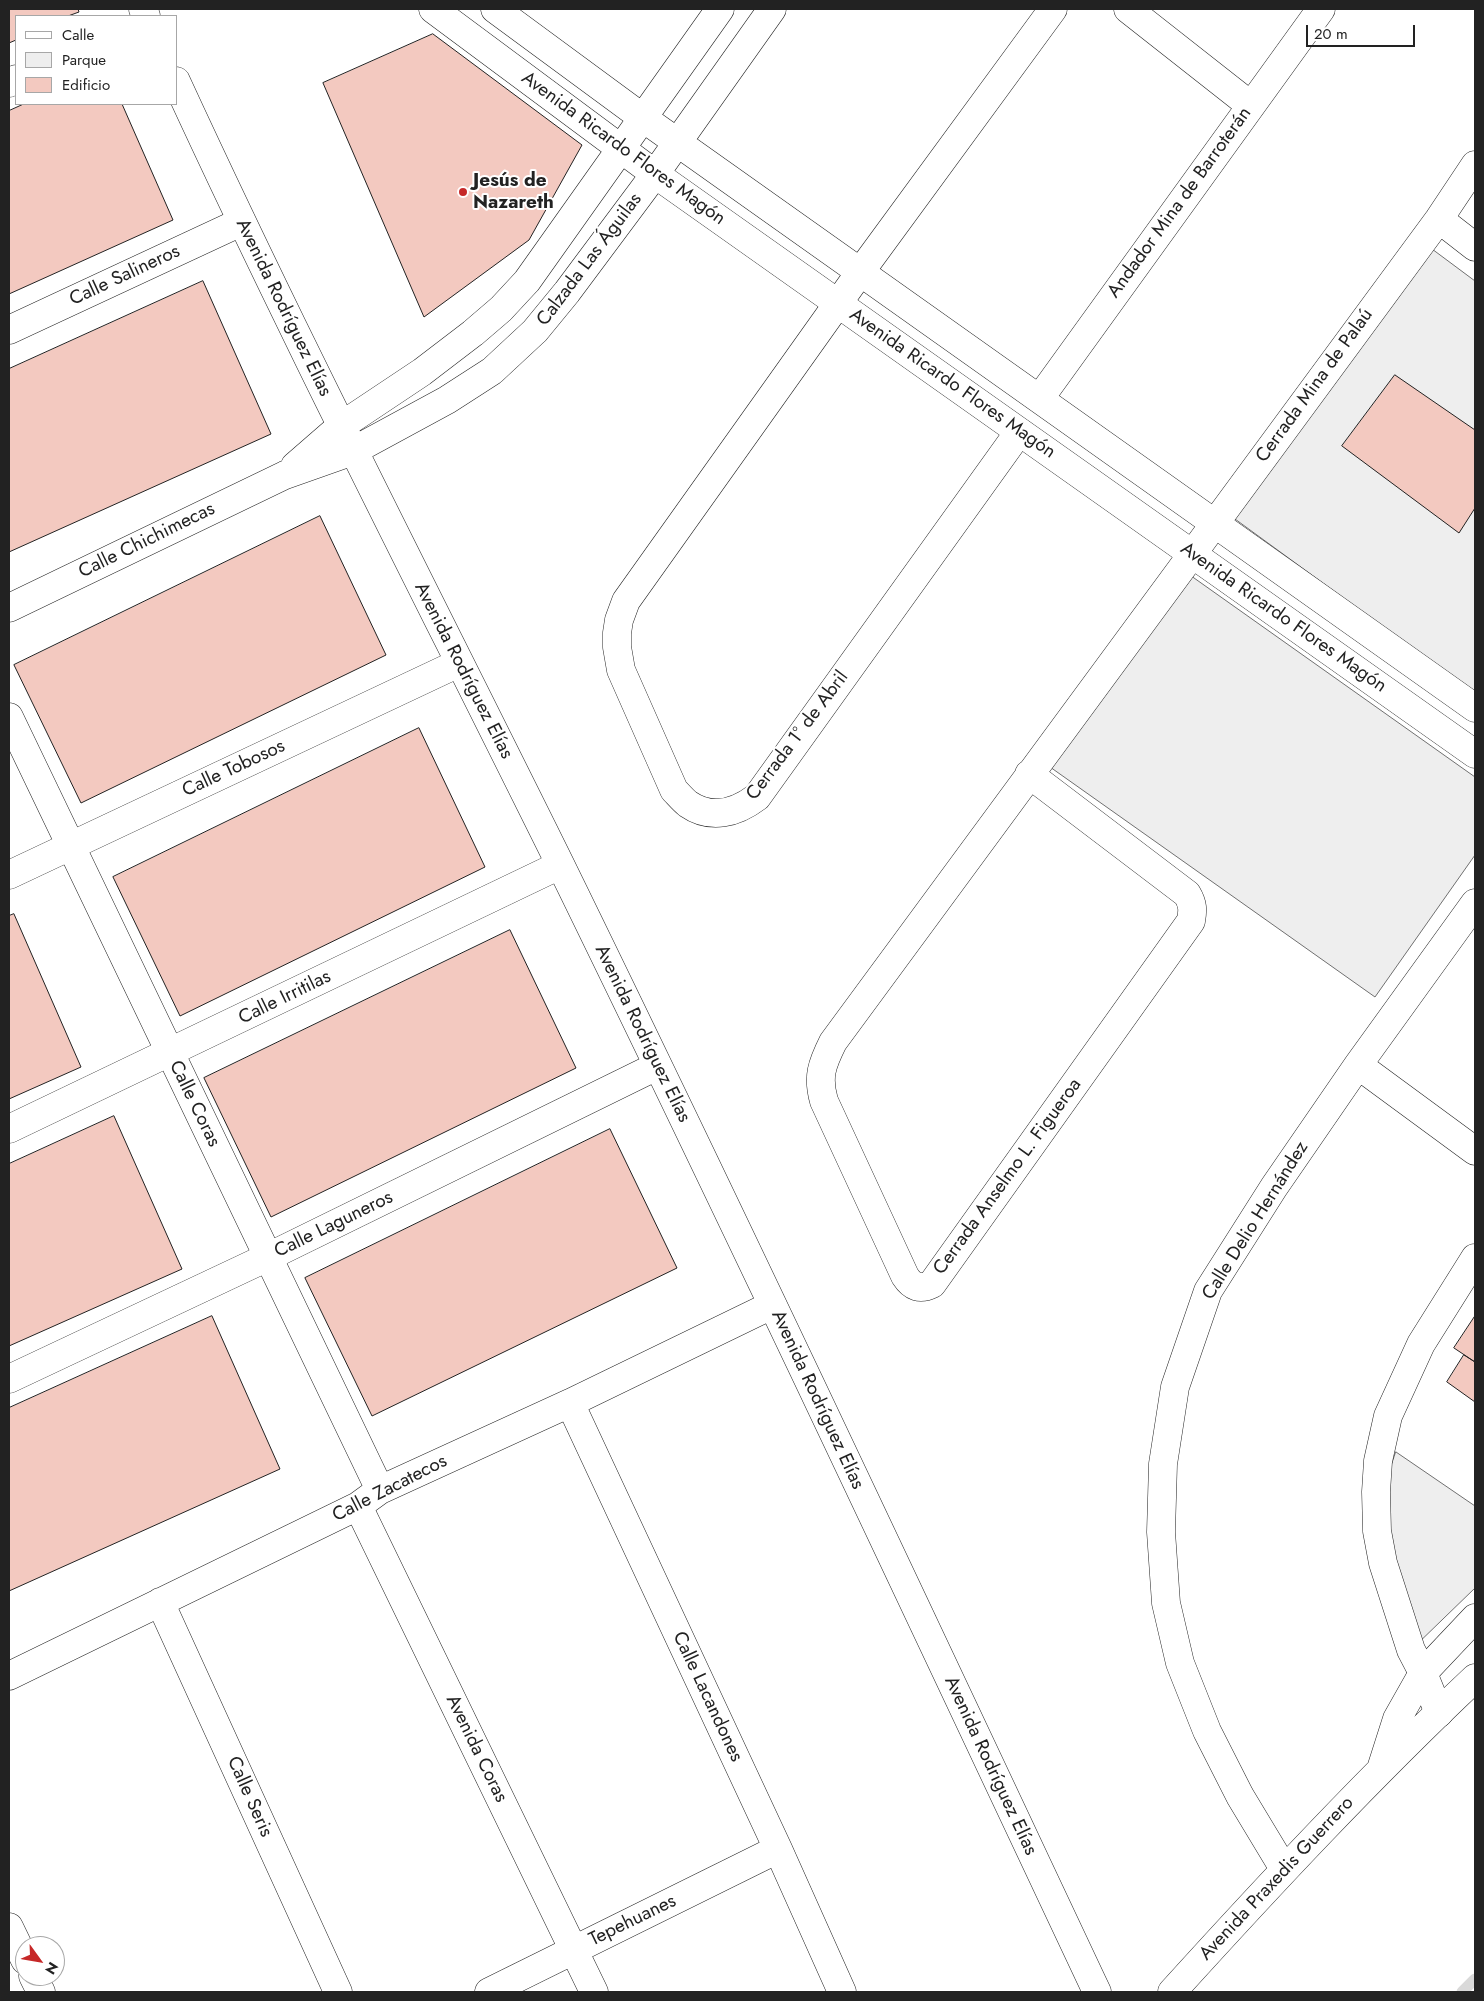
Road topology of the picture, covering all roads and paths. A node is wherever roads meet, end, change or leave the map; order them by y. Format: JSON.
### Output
{"nodes":[{"id":1,"x":433,"y":9,"type":"edge"},
{"id":2,"x":495,"y":9,"type":"edge"},
{"id":3,"x":720,"y":9,"type":"edge"},
{"id":4,"x":772,"y":9,"type":"edge"},
{"id":5,"x":1054,"y":9,"type":"edge"},
{"id":6,"x":1128,"y":9,"type":"edge"},
{"id":7,"x":1321,"y":9,"type":"edge"},
{"id":8,"x":178,"y":85,"type":"edge"},
{"id":9,"x":1250,"y":105,"type":"junction"},
{"id":10,"x":644,"y":118,"type":"junction"},
{"id":11,"x":679,"y":142,"type":"junction"},
{"id":12,"x":622,"y":149,"type":"junction"},
{"id":13,"x":1475,"y":165,"type":"edge"},
{"id":14,"x":655,"y":174,"type":"junction"},
{"id":15,"x":1439,"y":218,"type":"junction"},
{"id":16,"x":241,"y":222,"type":"junction"},
{"id":17,"x":1475,"y":247,"type":"edge"},
{"id":18,"x":861,"y":271,"type":"junction"},
{"id":19,"x":837,"y":304,"type":"junction"},
{"id":20,"x":9,"y":330,"type":"edge"},
{"id":21,"x":1040,"y":398,"type":"junction"},
{"id":22,"x":340,"y":426,"type":"junction"},
{"id":23,"x":1019,"y":432,"type":"junction"},
{"id":24,"x":352,"y":451,"type":"junction"},
{"id":25,"x":284,"y":475,"type":"junction"},
{"id":26,"x":1215,"y":523,"type":"junction"},
{"id":27,"x":1192,"y":554,"type":"junction"},
{"id":28,"x":9,"y":608,"type":"edge"},
{"id":29,"x":459,"y":663,"type":"junction"},
{"id":30,"x":1475,"y":708,"type":"edge"},
{"id":31,"x":9,"y":717,"type":"edge"},
{"id":32,"x":1475,"y":754,"type":"edge"},
{"id":33,"x":1029,"y":774,"type":"junction"},
{"id":34,"x":71,"y":846,"type":"junction"},
{"id":35,"x":560,"y":865,"type":"junction"},
{"id":36,"x":9,"y":874,"type":"edge"},
{"id":37,"x":1475,"y":903,"type":"edge"},
{"id":38,"x":170,"y":1053,"type":"junction"},
{"id":39,"x":1358,"y":1065,"type":"junction"},
{"id":40,"x":657,"y":1066,"type":"junction"},
{"id":41,"x":9,"y":1130,"type":"edge"},
{"id":42,"x":1475,"y":1151,"type":"edge"},
{"id":43,"x":268,"y":1257,"type":"junction"},
{"id":44,"x":1475,"y":1258,"type":"edge"},
{"id":45,"x":772,"y":1305,"type":"junction"},
{"id":46,"x":9,"y":1379,"type":"edge"},
{"id":47,"x":570,"y":1403,"type":"junction"},
{"id":48,"x":380,"y":1490,"type":"junction"},
{"id":49,"x":358,"y":1506,"type":"junction"},
{"id":50,"x":160,"y":1602,"type":"junction"},
{"id":51,"x":1475,"y":1618,"type":"edge"},
{"id":52,"x":1423,"y":1673,"type":"junction"},
{"id":53,"x":9,"y":1676,"type":"edge"},
{"id":54,"x":1475,"y":1678,"type":"edge"},
{"id":55,"x":1439,"y":1713,"type":"junction"},
{"id":56,"x":1382,"y":1768,"type":"junction"},
{"id":57,"x":778,"y":1849,"type":"junction"},
{"id":58,"x":1284,"y":1869,"type":"junction"},
{"id":59,"x":9,"y":1927,"type":"edge"},
{"id":60,"x":15,"y":1939,"type":"edge"},
{"id":61,"x":574,"y":1950,"type":"junction"},
{"id":62,"x":338,"y":1992,"type":"edge"},
{"id":63,"x":489,"y":1992,"type":"edge"},
{"id":64,"x":594,"y":1992,"type":"edge"},
{"id":65,"x":842,"y":1992,"type":"edge"},
{"id":66,"x":1097,"y":1992,"type":"edge"},
{"id":67,"x":1172,"y":1992,"type":"edge"}],
"edges":[{"from":1,"to":12,"type":"street","name":"Avenida Ricardo Flores Magón"},
{"from":2,"to":10,"type":"street","name":"Avenida Ricardo Flores Magón"},
{"from":3,"to":10,"type":"street","name":"Calzada Las Águilas"},
{"from":4,"to":11,"type":"street","name":"Calzada Las Águilas"},
{"from":5,"to":18,"type":"street"},
{"from":6,"to":9,"type":"street"},
{"from":7,"to":9,"type":"street","name":"Andador Mina de Barroterán"},
{"from":8,"to":16,"type":"street","name":"Avenida Rodríguez Elías"},
{"from":9,"to":21,"type":"street","name":"Andador Mina de Barroterán"},
{"from":10,"to":11,"type":"street","name":"Avenida Ricardo Flores Magón"},
{"from":10,"to":12,"type":"street","name":"Calzada Las Águilas"},
{"from":11,"to":14,"type":"street","name":"Calzada Las Águilas"},
{"from":11,"to":18,"type":"street","name":"Avenida Ricardo Flores Magón"},
{"from":12,"to":14,"type":"street","name":"Avenida Ricardo Flores Magón"},
{"from":12,"to":22,"type":"street","name":"Calzada Las Águilas"},
{"from":13,"to":15,"type":"street","name":"Cerrada Mina de Palaú"},
{"from":14,"to":19,"type":"street","name":"Avenida Ricardo Flores Magón"},
{"from":14,"to":24,"type":"street","name":"Calzada Las Águilas"},
{"from":15,"to":17,"type":"street"},
{"from":15,"to":26,"type":"street","name":"Cerrada Mina de Palaú"},
{"from":16,"to":20,"type":"street","name":"Calle Salineros"},
{"from":16,"to":22,"type":"street","name":"Avenida Rodríguez Elías"},
{"from":18,"to":19,"type":"street"},
{"from":18,"to":21,"type":"street","name":"Avenida Ricardo Flores Magón"},
{"from":19,"to":23,"type":"street","name":"Avenida Ricardo Flores Magón"},
{"from":19,"to":23,"type":"street","name":"Cerrada 1° de Abril"},
{"from":21,"to":26,"type":"street","name":"Avenida Ricardo Flores Magón"},
{"from":22,"to":24,"type":"street","name":"Avenida Rodríguez Elías"},
{"from":22,"to":25,"type":"street","name":"Calle Chichimecas"},
{"from":23,"to":27,"type":"street","name":"Avenida Ricardo Flores Magón"},
{"from":24,"to":25,"type":"street","name":"Calle Chichimecas"},
{"from":24,"to":29,"type":"street","name":"Avenida Rodríguez Elías"},
{"from":25,"to":28,"type":"street","name":"Calle Chichimecas"},
{"from":26,"to":27,"type":"street","name":"Cerrada Mina de Palaú"},
{"from":26,"to":30,"type":"street","name":"Avenida Ricardo Flores Magón"},
{"from":27,"to":32,"type":"street","name":"Avenida Ricardo Flores Magón"},
{"from":27,"to":33,"type":"street","name":"Cerrada Anselmo L. Figueroa"},
{"from":29,"to":34,"type":"street","name":"Calle Tobosos"},
{"from":29,"to":35,"type":"street","name":"Avenida Rodríguez Elías"},
{"from":31,"to":34,"type":"street","name":"Calle Coras"},
{"from":33,"to":33,"type":"street","name":"Cerrada Anselmo L. Figueroa"},
{"from":34,"to":36,"type":"street","name":"Calle Tobosos"},
{"from":34,"to":38,"type":"street","name":"Calle Coras"},
{"from":35,"to":38,"type":"street","name":"Calle Irritilas"},
{"from":35,"to":40,"type":"street","name":"Avenida Rodríguez Elías"},
{"from":37,"to":39,"type":"street","name":"Calle Delio Hernández"},
{"from":38,"to":41,"type":"street","name":"Calle Irritilas"},
{"from":38,"to":43,"type":"street","name":"Calle Coras"},
{"from":39,"to":42,"type":"street"},
{"from":39,"to":58,"type":"street","name":"Calle Delio Hernández"},
{"from":40,"to":43,"type":"street","name":"Calle Laguneros"},
{"from":40,"to":45,"type":"street","name":"Avenida Rodríguez Elías"},
{"from":43,"to":46,"type":"street","name":"Calle Laguneros"},
{"from":43,"to":48,"type":"street","name":"Calle Coras"},
{"from":44,"to":52,"type":"street"},
{"from":45,"to":47,"type":"street","name":"Calle Zacatecos"},
{"from":45,"to":66,"type":"street","name":"Avenida Rodríguez Elías"},
{"from":47,"to":48,"type":"street","name":"Calle Zacatecos"},
{"from":47,"to":57,"type":"street","name":"Calle Lacandones"},
{"from":48,"to":49,"type":"street","name":"Calle Zacatecos"},
{"from":49,"to":50,"type":"street","name":"Calle Zacatecos"},
{"from":49,"to":61,"type":"street","name":"Avenida Coras"},
{"from":50,"to":53,"type":"street","name":"Calle Zacatecos"},
{"from":50,"to":62,"type":"street","name":"Calle Seris"},
{"from":51,"to":52,"type":"street","name":"Avenida Praxedis Guerrero"},
{"from":52,"to":55,"type":"street"},
{"from":52,"to":56,"type":"street","name":"Avenida Praxedis Guerrero"},
{"from":54,"to":55,"type":"street","name":"Avenida Praxedis Guerrero"},
{"from":55,"to":56,"type":"street","name":"Avenida Praxedis Guerrero"},
{"from":56,"to":58,"type":"street","name":"Avenida Praxedis Guerrero"},
{"from":57,"to":61,"type":"street","name":"Tepehuanes"},
{"from":57,"to":65,"type":"street","name":"Calle Lacandones"},
{"from":58,"to":67,"type":"street","name":"Avenida Praxedis Guerrero"},
{"from":59,"to":60,"type":"street"},
{"from":61,"to":63,"type":"street","name":"Tepehuanes"},
{"from":61,"to":64,"type":"street","name":"Avenida Coras"}]}
